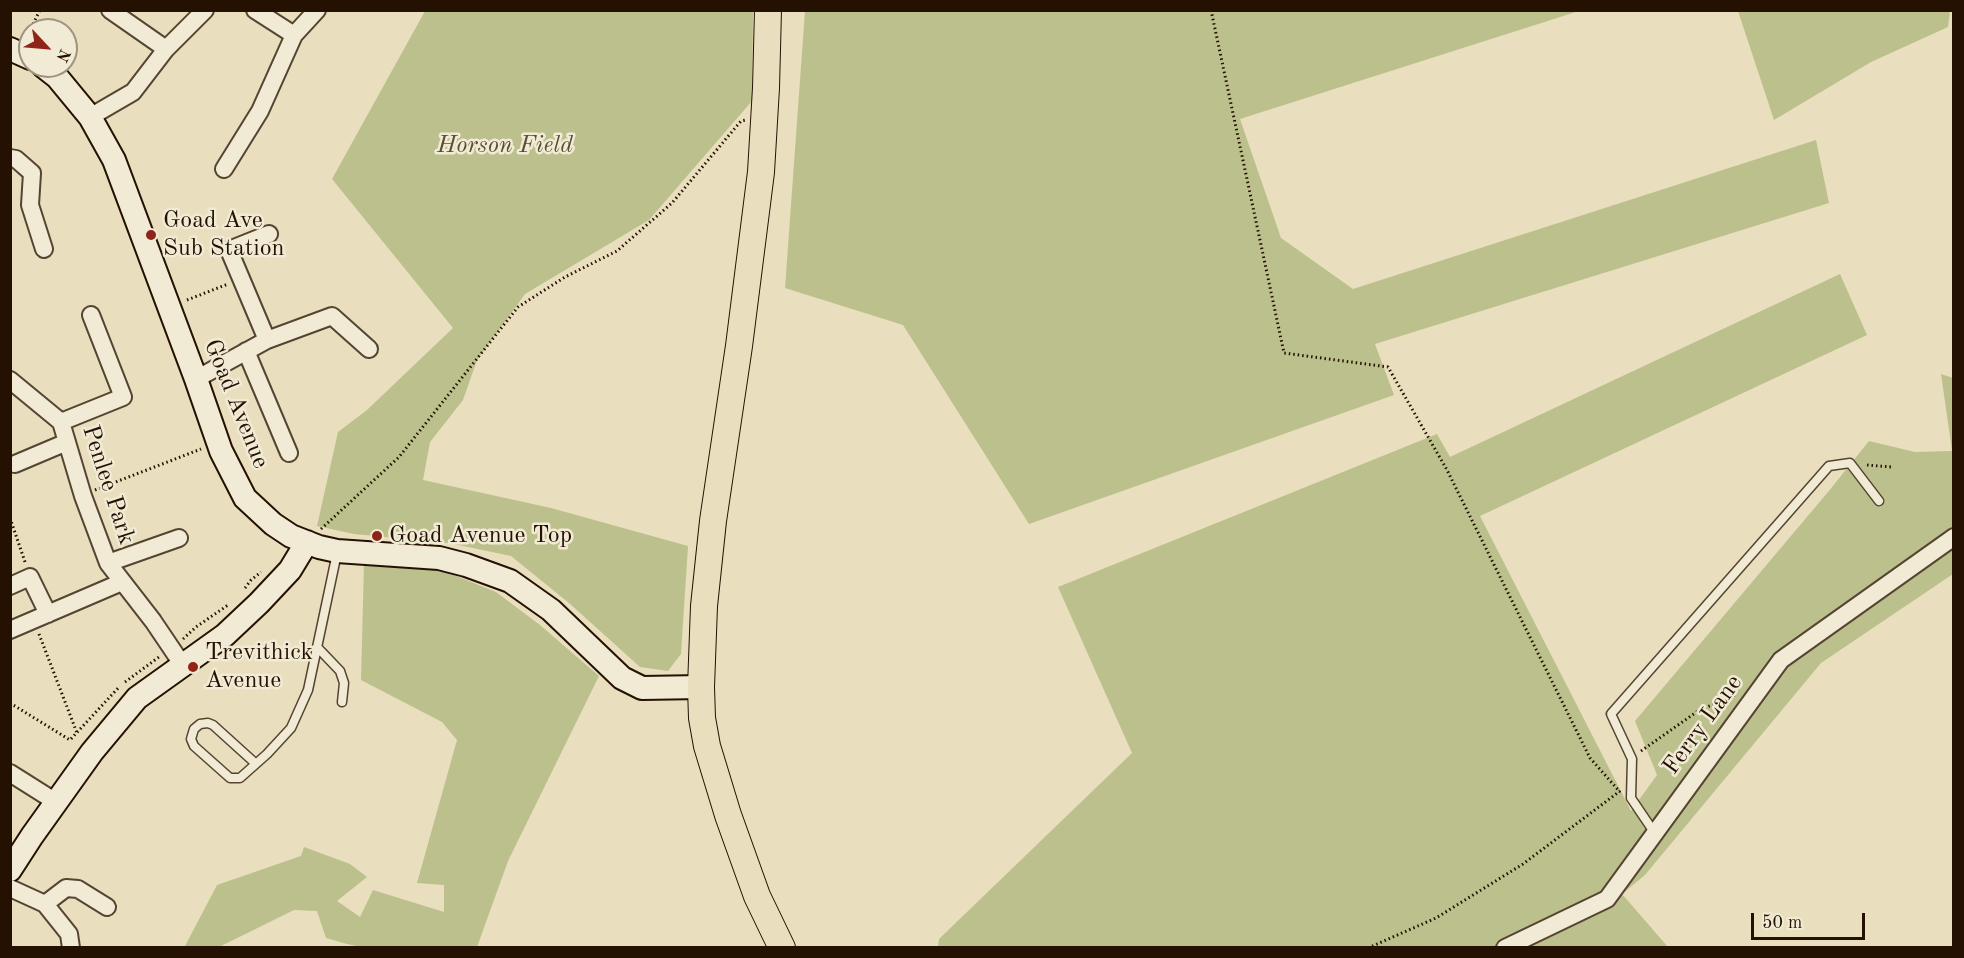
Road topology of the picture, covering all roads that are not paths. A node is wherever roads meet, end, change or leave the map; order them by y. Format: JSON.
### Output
{"nodes":[{"id":1,"x":110,"y":10,"type":"edge"},
{"id":2,"x":205,"y":10,"type":"edge"},
{"id":3,"x":255,"y":10,"type":"edge"},
{"id":4,"x":317,"y":10,"type":"edge"},
{"id":5,"x":768,"y":10,"type":"edge"},
{"id":6,"x":294,"y":35,"type":"junction"},
{"id":7,"x":166,"y":49,"type":"junction"},
{"id":8,"x":59,"y":78,"type":"edge"},
{"id":9,"x":90,"y":117,"type":"junction"},
{"id":10,"x":10,"y":158,"type":"edge"},
{"id":11,"x":224,"y":169,"type":"dead end"},
{"id":12,"x":269,"y":234,"type":"dead end"},
{"id":13,"x":44,"y":249,"type":"dead end"},
{"id":14,"x":91,"y":315,"type":"dead end"},
{"id":15,"x":267,"y":340,"type":"junction"},
{"id":16,"x":369,"y":349,"type":"dead end"},
{"id":17,"x":246,"y":351,"type":"junction"},
{"id":18,"x":196,"y":379,"type":"junction"},
{"id":19,"x":10,"y":380,"type":"edge"},
{"id":20,"x":62,"y":422,"type":"junction"},
{"id":21,"x":67,"y":442,"type":"junction"},
{"id":22,"x":288,"y":453,"type":"dead end"},
{"id":23,"x":15,"y":464,"type":"dead end"},
{"id":24,"x":1879,"y":501,"type":"dead end"},
{"id":25,"x":1953,"y":537,"type":"edge"},
{"id":26,"x":179,"y":538,"type":"dead end"},
{"id":27,"x":307,"y":542,"type":"junction"},
{"id":28,"x":337,"y":551,"type":"junction"},
{"id":29,"x":108,"y":563,"type":"junction"},
{"id":30,"x":122,"y":582,"type":"junction"},
{"id":31,"x":10,"y":586,"type":"edge"},
{"id":32,"x":41,"y":617,"type":"junction"},
{"id":33,"x":10,"y":630,"type":"edge"},
{"id":34,"x":317,"y":647,"type":"junction"},
{"id":35,"x":182,"y":664,"type":"junction"},
{"id":36,"x":701,"y":687,"type":"junction"},
{"id":37,"x":342,"y":702,"type":"dead end"},
{"id":38,"x":255,"y":763,"type":"junction"},
{"id":39,"x":10,"y":773,"type":"edge"},
{"id":40,"x":56,"y":802,"type":"junction"},
{"id":41,"x":1654,"y":832,"type":"junction"},
{"id":42,"x":10,"y":870,"type":"edge"},
{"id":43,"x":10,"y":888,"type":"edge"},
{"id":44,"x":45,"y":904,"type":"junction"},
{"id":45,"x":107,"y":907,"type":"dead end"},
{"id":46,"x":70,"y":948,"type":"edge"},
{"id":47,"x":782,"y":948,"type":"edge"},
{"id":48,"x":1505,"y":948,"type":"edge"}],
"edges":[{"from":1,"to":7,"type":"street"},
{"from":2,"to":7,"type":"street"},
{"from":3,"to":6,"type":"street"},
{"from":4,"to":6,"type":"street"},
{"from":5,"to":36,"type":"main road"},
{"from":6,"to":11,"type":"street"},
{"from":7,"to":9,"type":"street"},
{"from":8,"to":9,"type":"street","name":"Goad Avenue"},
{"from":9,"to":18,"type":"street","name":"Goad Avenue"},
{"from":10,"to":13,"type":"street"},
{"from":12,"to":15,"type":"street"},
{"from":14,"to":20,"type":"street","name":"Penlee Park"},
{"from":15,"to":16,"type":"street"},
{"from":15,"to":17,"type":"street"},
{"from":17,"to":18,"type":"street"},
{"from":17,"to":22,"type":"street"},
{"from":18,"to":27,"type":"street","name":"Goad Avenue"},
{"from":19,"to":20,"type":"street","name":"Penlee Park"},
{"from":20,"to":21,"type":"street","name":"Penlee Park"},
{"from":21,"to":23,"type":"street"},
{"from":21,"to":29,"type":"street","name":"Penlee Park"},
{"from":24,"to":41,"type":"lane"},
{"from":25,"to":41,"type":"street","name":"Ferry Lane"},
{"from":26,"to":29,"type":"street","name":"Penlee Park"},
{"from":27,"to":28,"type":"street","name":"Goad Avenue"},
{"from":27,"to":35,"type":"street"},
{"from":28,"to":34,"type":"lane"},
{"from":28,"to":36,"type":"street","name":"Goad Avenue"},
{"from":29,"to":30,"type":"street","name":"Penlee Park"},
{"from":30,"to":32,"type":"street","name":"Penlee Park"},
{"from":30,"to":35,"type":"street","name":"Penlee Park"},
{"from":31,"to":32,"type":"street"},
{"from":32,"to":33,"type":"street","name":"Penlee Park"},
{"from":34,"to":37,"type":"lane"},
{"from":34,"to":38,"type":"lane"},
{"from":35,"to":40,"type":"street"},
{"from":36,"to":47,"type":"main road"},
{"from":38,"to":38,"type":"lane"},
{"from":39,"to":40,"type":"street"},
{"from":40,"to":42,"type":"street"},
{"from":41,"to":48,"type":"street","name":"Ferry Lane"},
{"from":43,"to":44,"type":"street"},
{"from":44,"to":45,"type":"street"},
{"from":44,"to":46,"type":"street"}]}
